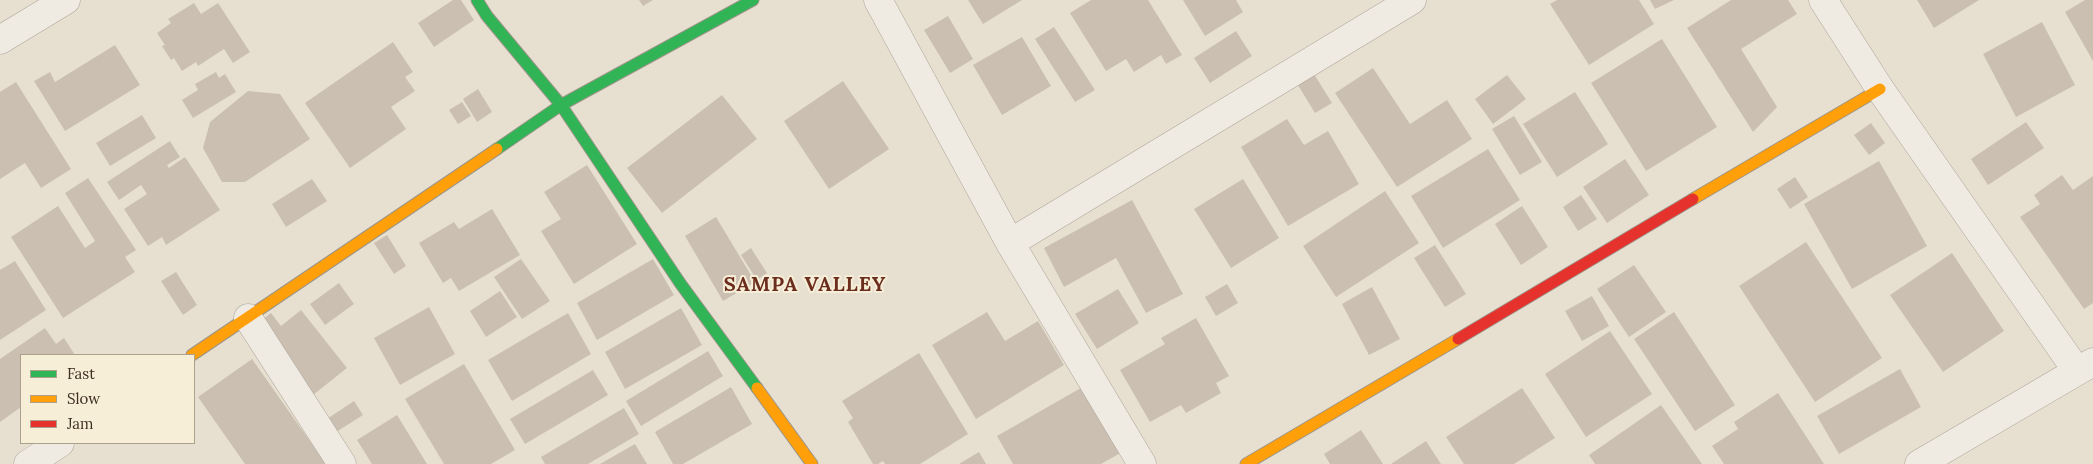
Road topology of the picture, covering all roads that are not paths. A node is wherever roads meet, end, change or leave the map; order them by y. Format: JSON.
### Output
{"nodes":[{"id":1,"x":66,"y":0,"type":"edge"},
{"id":2,"x":477,"y":0,"type":"edge"},
{"id":3,"x":753,"y":0,"type":"edge"},
{"id":4,"x":878,"y":0,"type":"edge"},
{"id":5,"x":1412,"y":0,"type":"edge"},
{"id":6,"x":1824,"y":0,"type":"edge"},
{"id":7,"x":0,"y":40,"type":"edge"},
{"id":8,"x":1880,"y":89,"type":"junction"},
{"id":9,"x":562,"y":105,"type":"junction"},
{"id":10,"x":1010,"y":243,"type":"junction"},
{"id":11,"x":248,"y":318,"type":"junction"},
{"id":12,"x":194,"y":354,"type":"edge"},
{"id":13,"x":2085,"y":366,"type":"edge"},
{"id":14,"x":58,"y":444,"type":"edge"},
{"id":15,"x":28,"y":464,"type":"edge"},
{"id":16,"x":342,"y":464,"type":"edge"},
{"id":17,"x":812,"y":464,"type":"edge"},
{"id":18,"x":1142,"y":464,"type":"edge"},
{"id":19,"x":1246,"y":464,"type":"edge"},
{"id":20,"x":1919,"y":464,"type":"edge"}],
"edges":[{"from":1,"to":7,"type":"street"},
{"from":2,"to":9,"type":"street"},
{"from":3,"to":9,"type":"street"},
{"from":4,"to":10,"type":"street"},
{"from":5,"to":10,"type":"street"},
{"from":6,"to":8,"type":"street"},
{"from":8,"to":13,"type":"street"},
{"from":8,"to":19,"type":"street"},
{"from":9,"to":11,"type":"street"},
{"from":9,"to":17,"type":"street"},
{"from":10,"to":18,"type":"street"},
{"from":11,"to":12,"type":"street"},
{"from":11,"to":16,"type":"street"},
{"from":13,"to":20,"type":"street"},
{"from":14,"to":15,"type":"street"}]}
